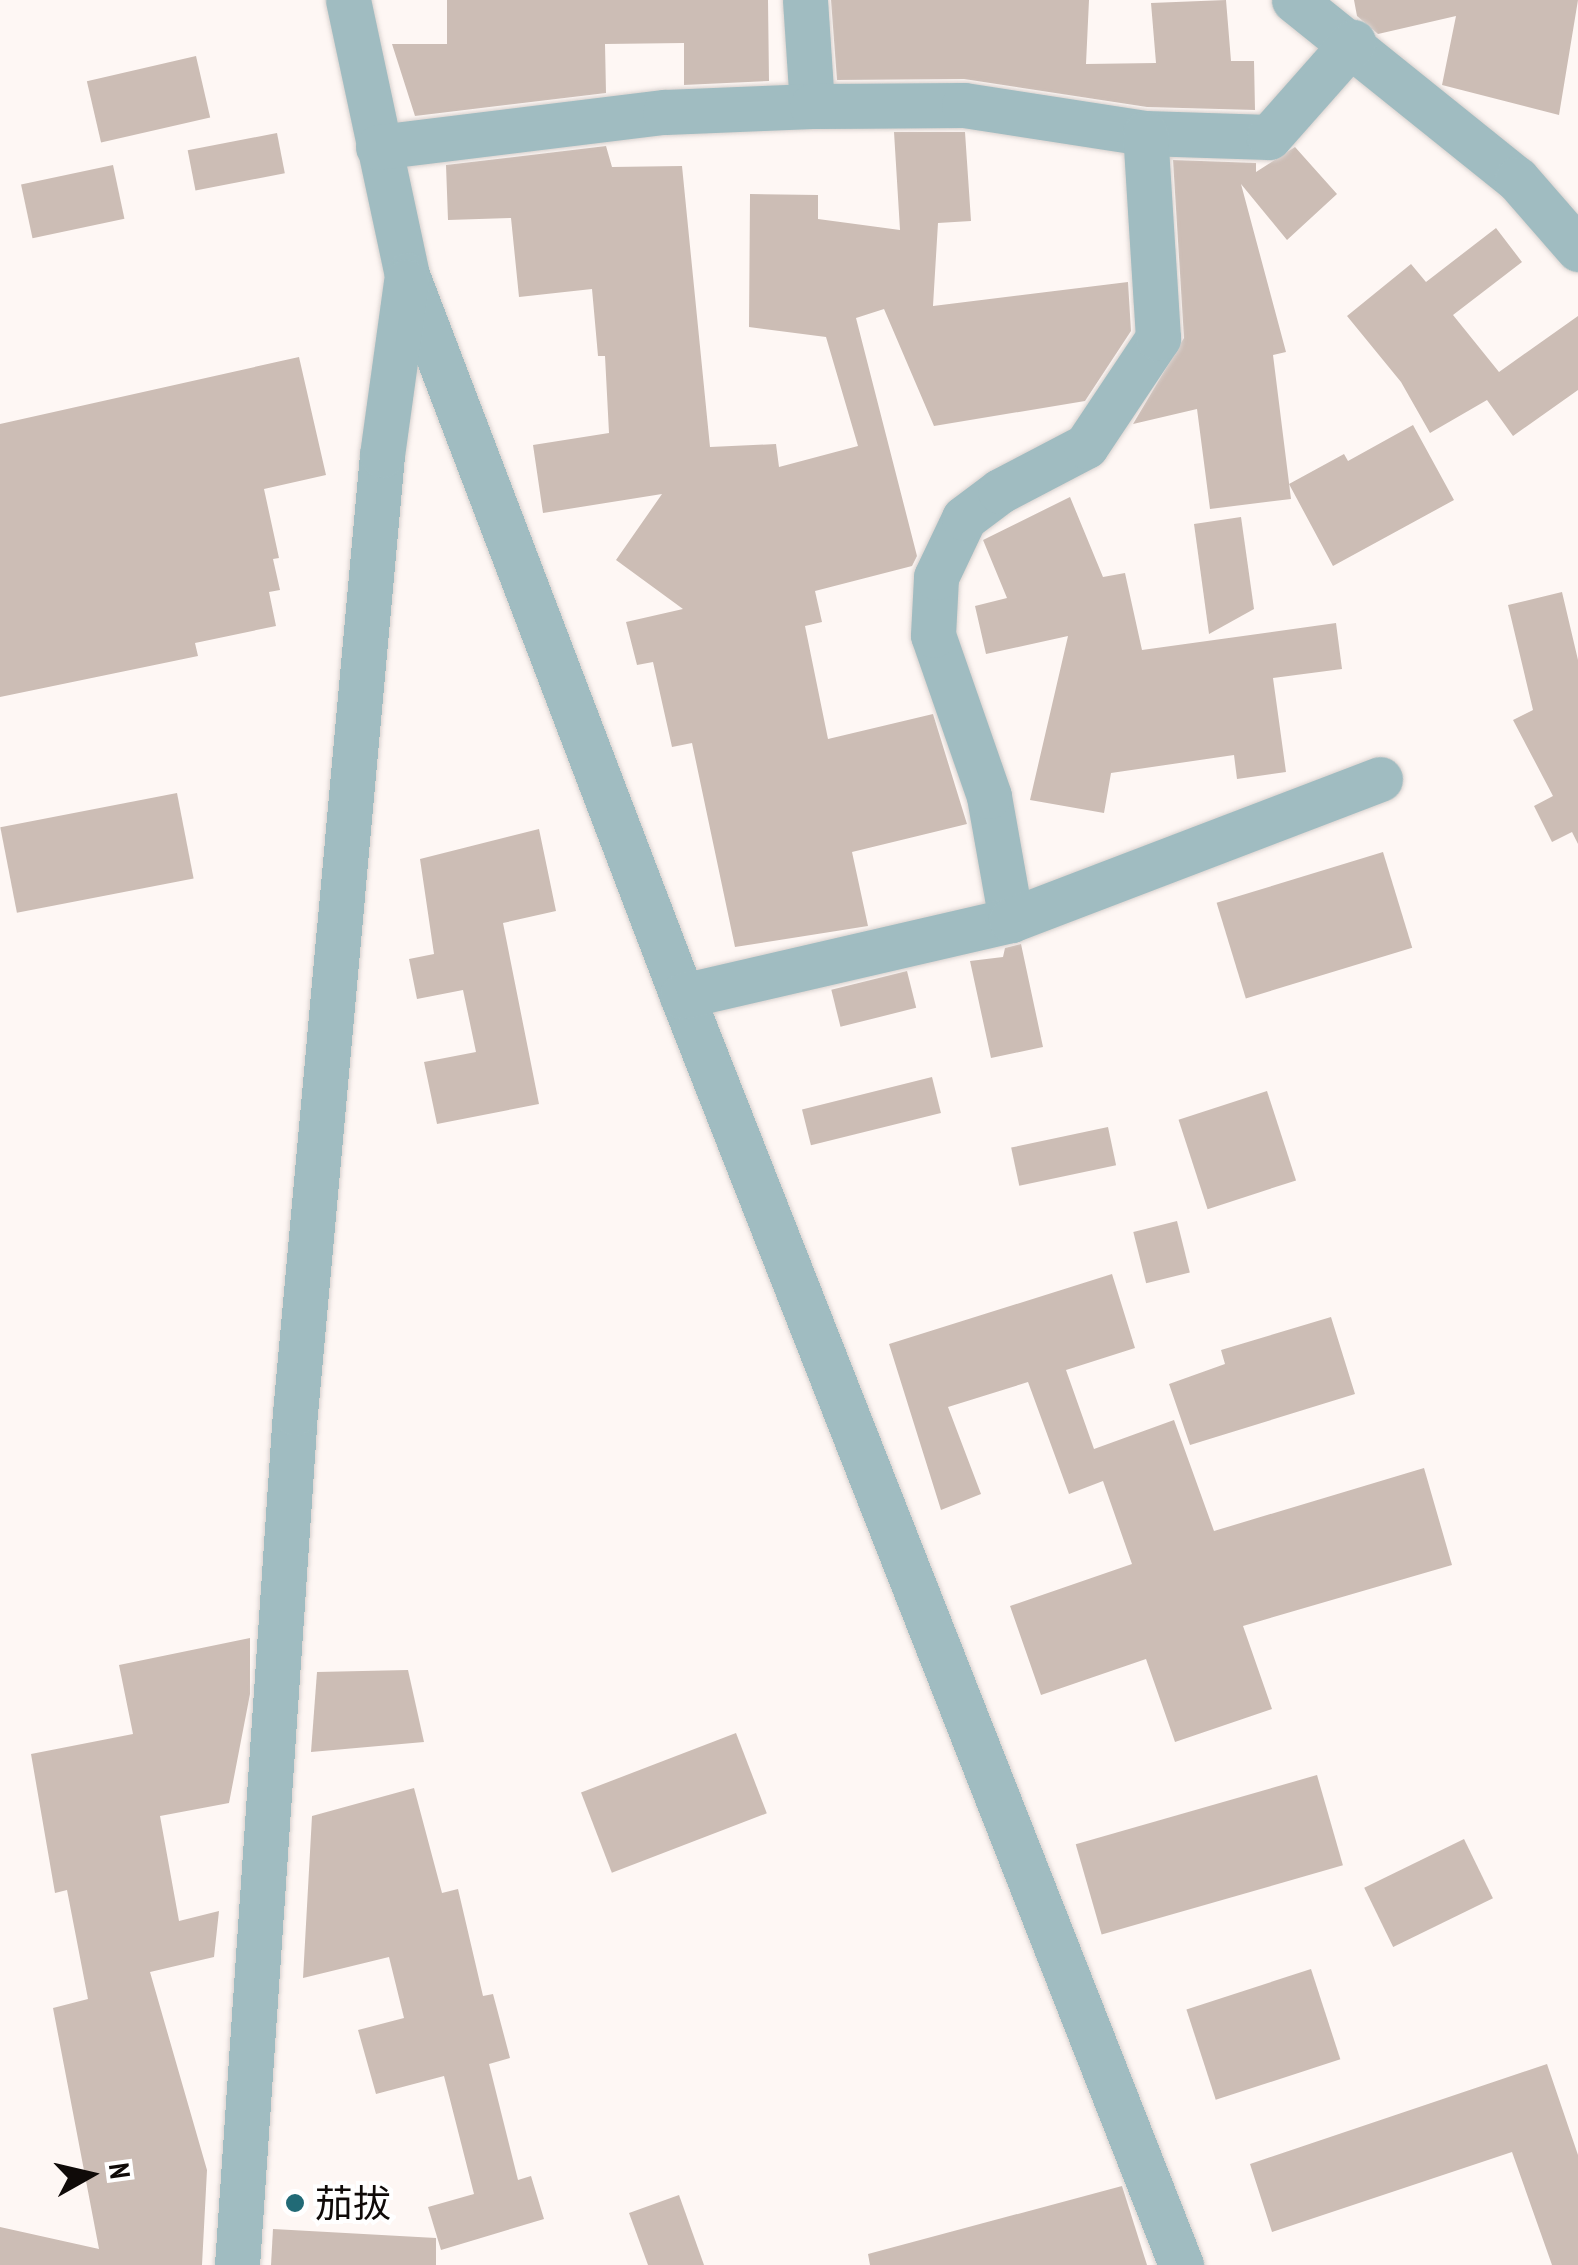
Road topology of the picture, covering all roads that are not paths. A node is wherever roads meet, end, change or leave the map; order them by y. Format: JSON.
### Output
{"nodes":[{"id":1,"x":348,"y":0,"type":"edge"},
{"id":2,"x":805,"y":0,"type":"edge"},
{"id":3,"x":1294,"y":0,"type":"edge"},
{"id":4,"x":1353,"y":42,"type":"junction"},
{"id":5,"x":812,"y":106,"type":"junction"},
{"id":6,"x":1145,"y":133,"type":"junction"},
{"id":7,"x":378,"y":147,"type":"junction"},
{"id":8,"x":1578,"y":249,"type":"edge"},
{"id":9,"x":407,"y":275,"type":"junction"},
{"id":10,"x":1380,"y":779,"type":"dead end"},
{"id":11,"x":1011,"y":920,"type":"junction"},
{"id":12,"x":682,"y":996,"type":"junction"},
{"id":13,"x":237,"y":2265,"type":"edge"},
{"id":14,"x":1182,"y":2265,"type":"edge"}],
"edges":[{"from":1,"to":7,"type":"street"},
{"from":2,"to":5,"type":"street"},
{"from":3,"to":4,"type":"street"},
{"from":4,"to":6,"type":"street"},
{"from":4,"to":8,"type":"street"},
{"from":5,"to":6,"type":"street"},
{"from":5,"to":7,"type":"street"},
{"from":6,"to":11,"type":"street"},
{"from":7,"to":9,"type":"street"},
{"from":9,"to":12,"type":"street"},
{"from":9,"to":13,"type":"street"},
{"from":10,"to":11,"type":"street"},
{"from":11,"to":12,"type":"street"},
{"from":12,"to":14,"type":"street"}]}
